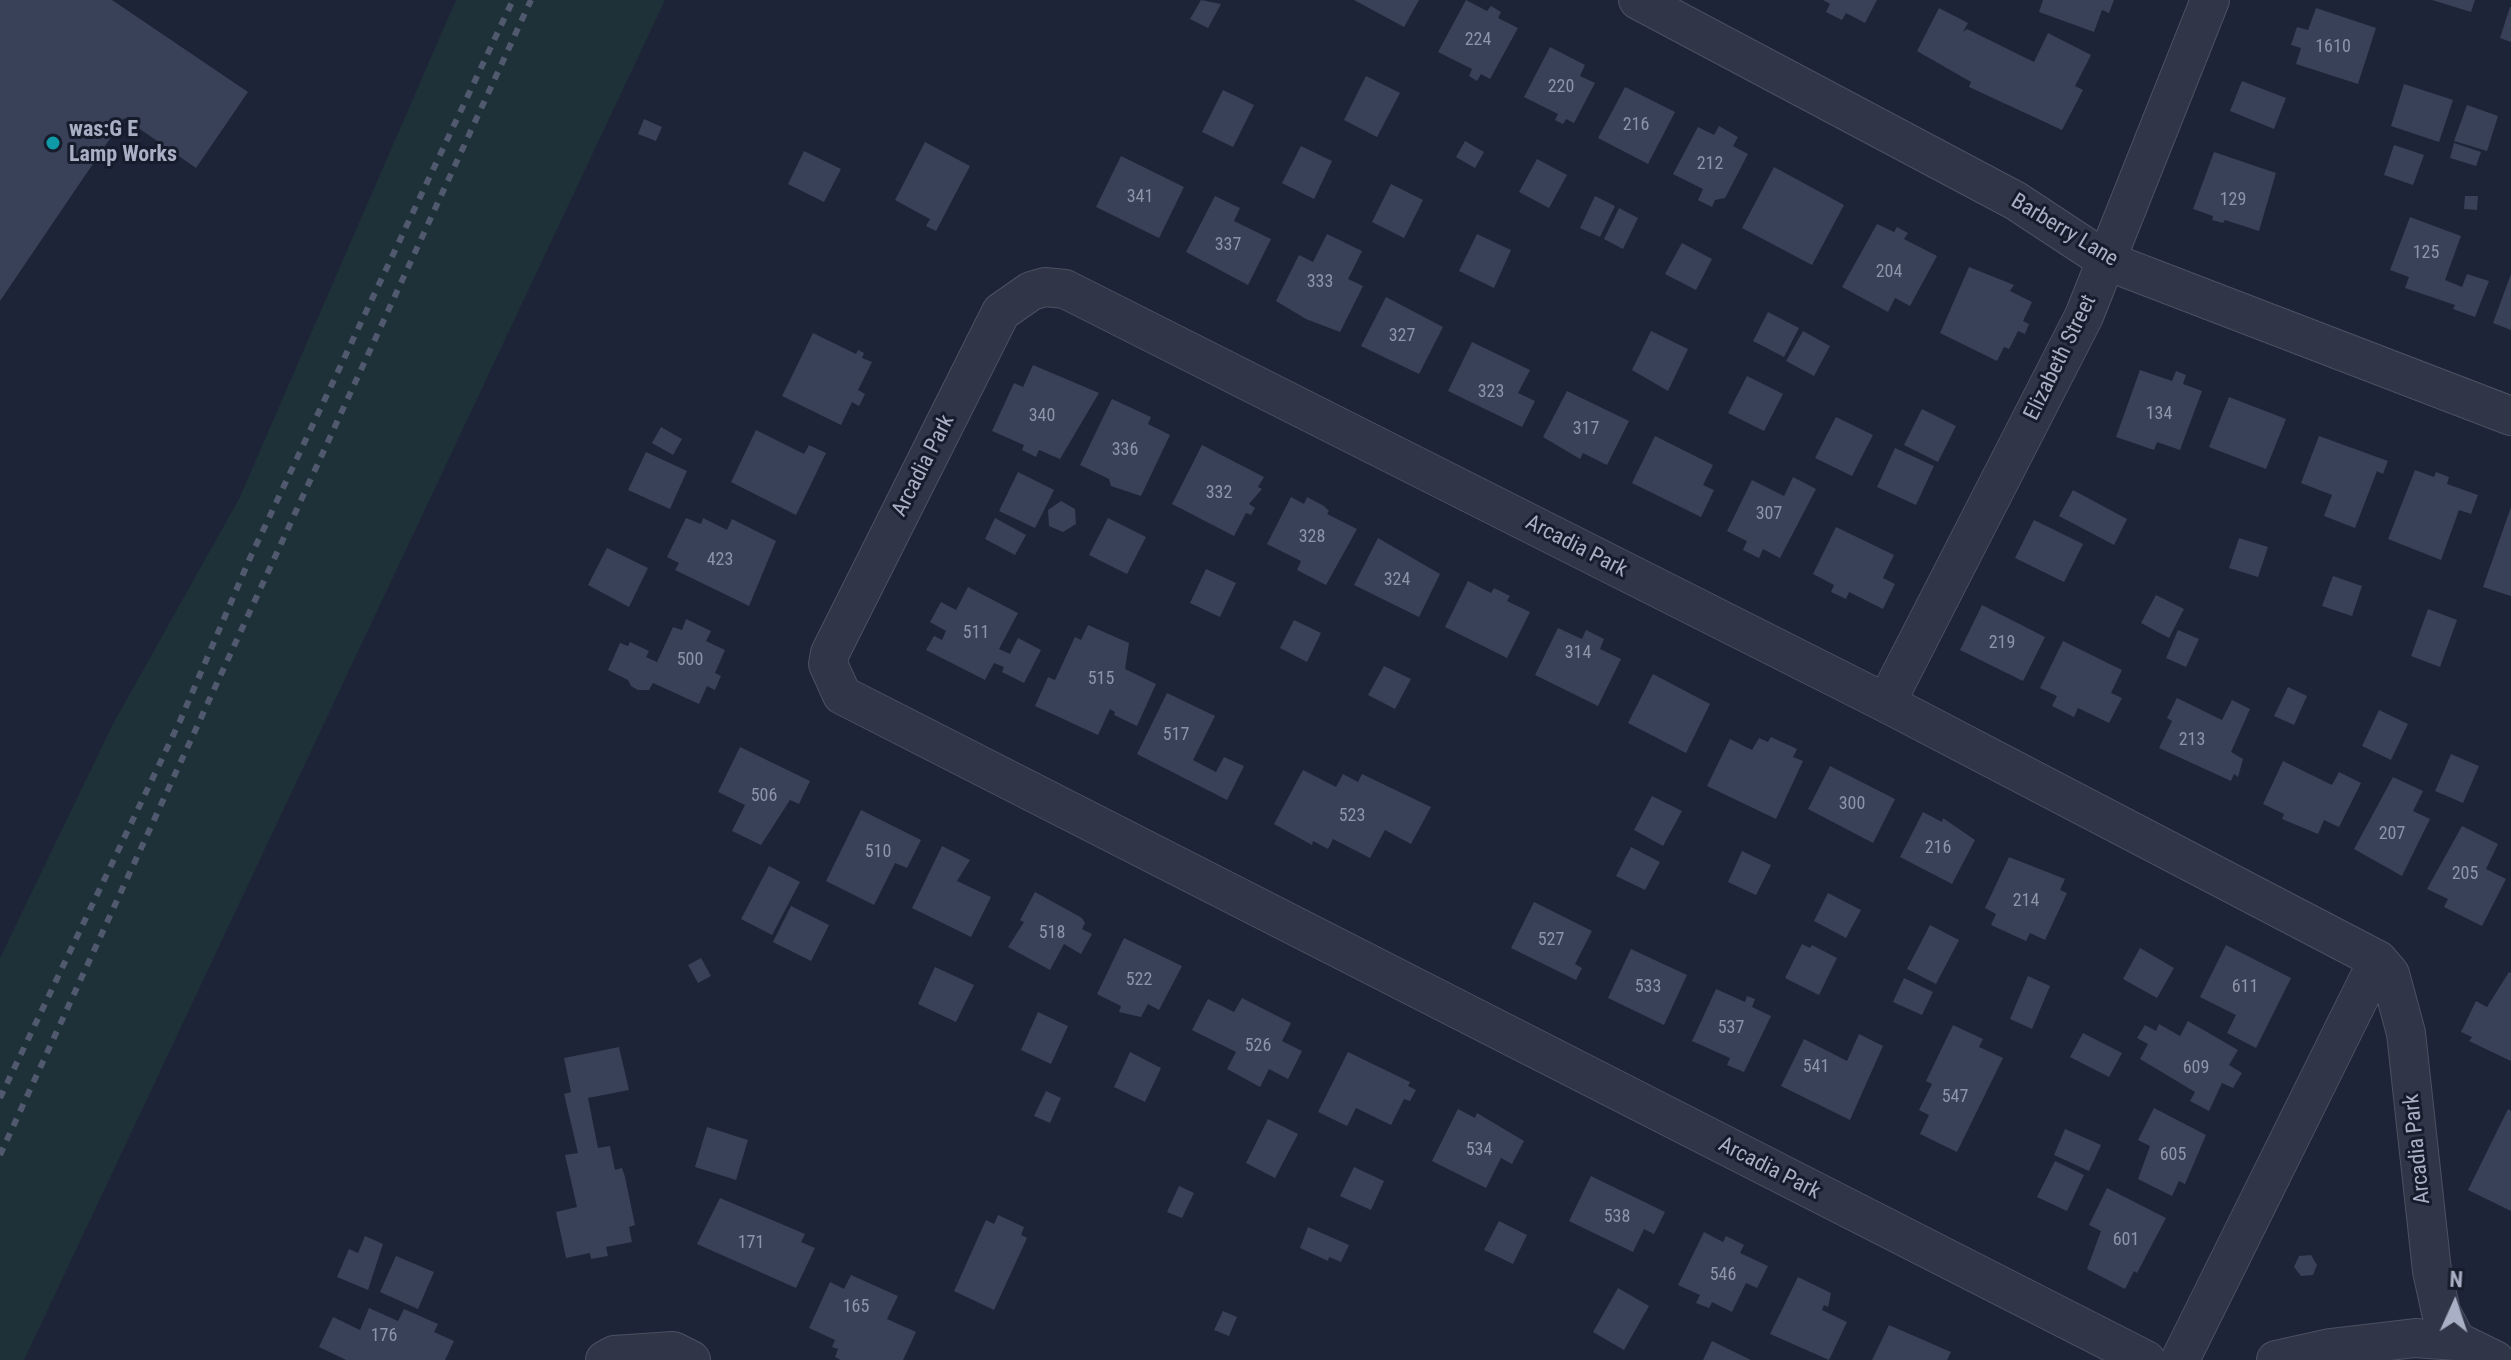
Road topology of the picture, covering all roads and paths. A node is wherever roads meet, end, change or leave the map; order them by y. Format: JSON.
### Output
{"nodes":[{"id":1,"x":1638,"y":0,"type":"edge"},
{"id":2,"x":2210,"y":0,"type":"edge"},
{"id":3,"x":2107,"y":261,"type":"junction"},
{"id":4,"x":2511,"y":416,"type":"edge"},
{"id":5,"x":1886,"y":703,"type":"junction"},
{"id":6,"x":2378,"y":960,"type":"junction"},
{"id":7,"x":2456,"y":1341,"type":"junction"},
{"id":8,"x":605,"y":1360,"type":"edge"},
{"id":9,"x":691,"y":1360,"type":"edge"},
{"id":10,"x":2146,"y":1360,"type":"edge"},
{"id":11,"x":2180,"y":1360,"type":"edge"},
{"id":12,"x":2276,"y":1360,"type":"edge"},
{"id":13,"x":2495,"y":1360,"type":"edge"}],
"edges":[{"from":1,"to":3,"type":"street","name":"Barberry Lane"},
{"from":2,"to":3,"type":"street","name":"Elizabeth Street"},
{"from":3,"to":4,"type":"street","name":"Barberry Lane"},
{"from":3,"to":5,"type":"street","name":"Elizabeth Street"},
{"from":5,"to":6,"type":"street","name":"Arcadia Park"},
{"from":5,"to":10,"type":"street","name":"Arcadia Park"},
{"from":6,"to":7,"type":"street","name":"Arcadia Park"},
{"from":6,"to":11,"type":"street"},
{"from":7,"to":12,"type":"street"},
{"from":7,"to":13,"type":"street"},
{"from":8,"to":9,"type":"street"}]}
